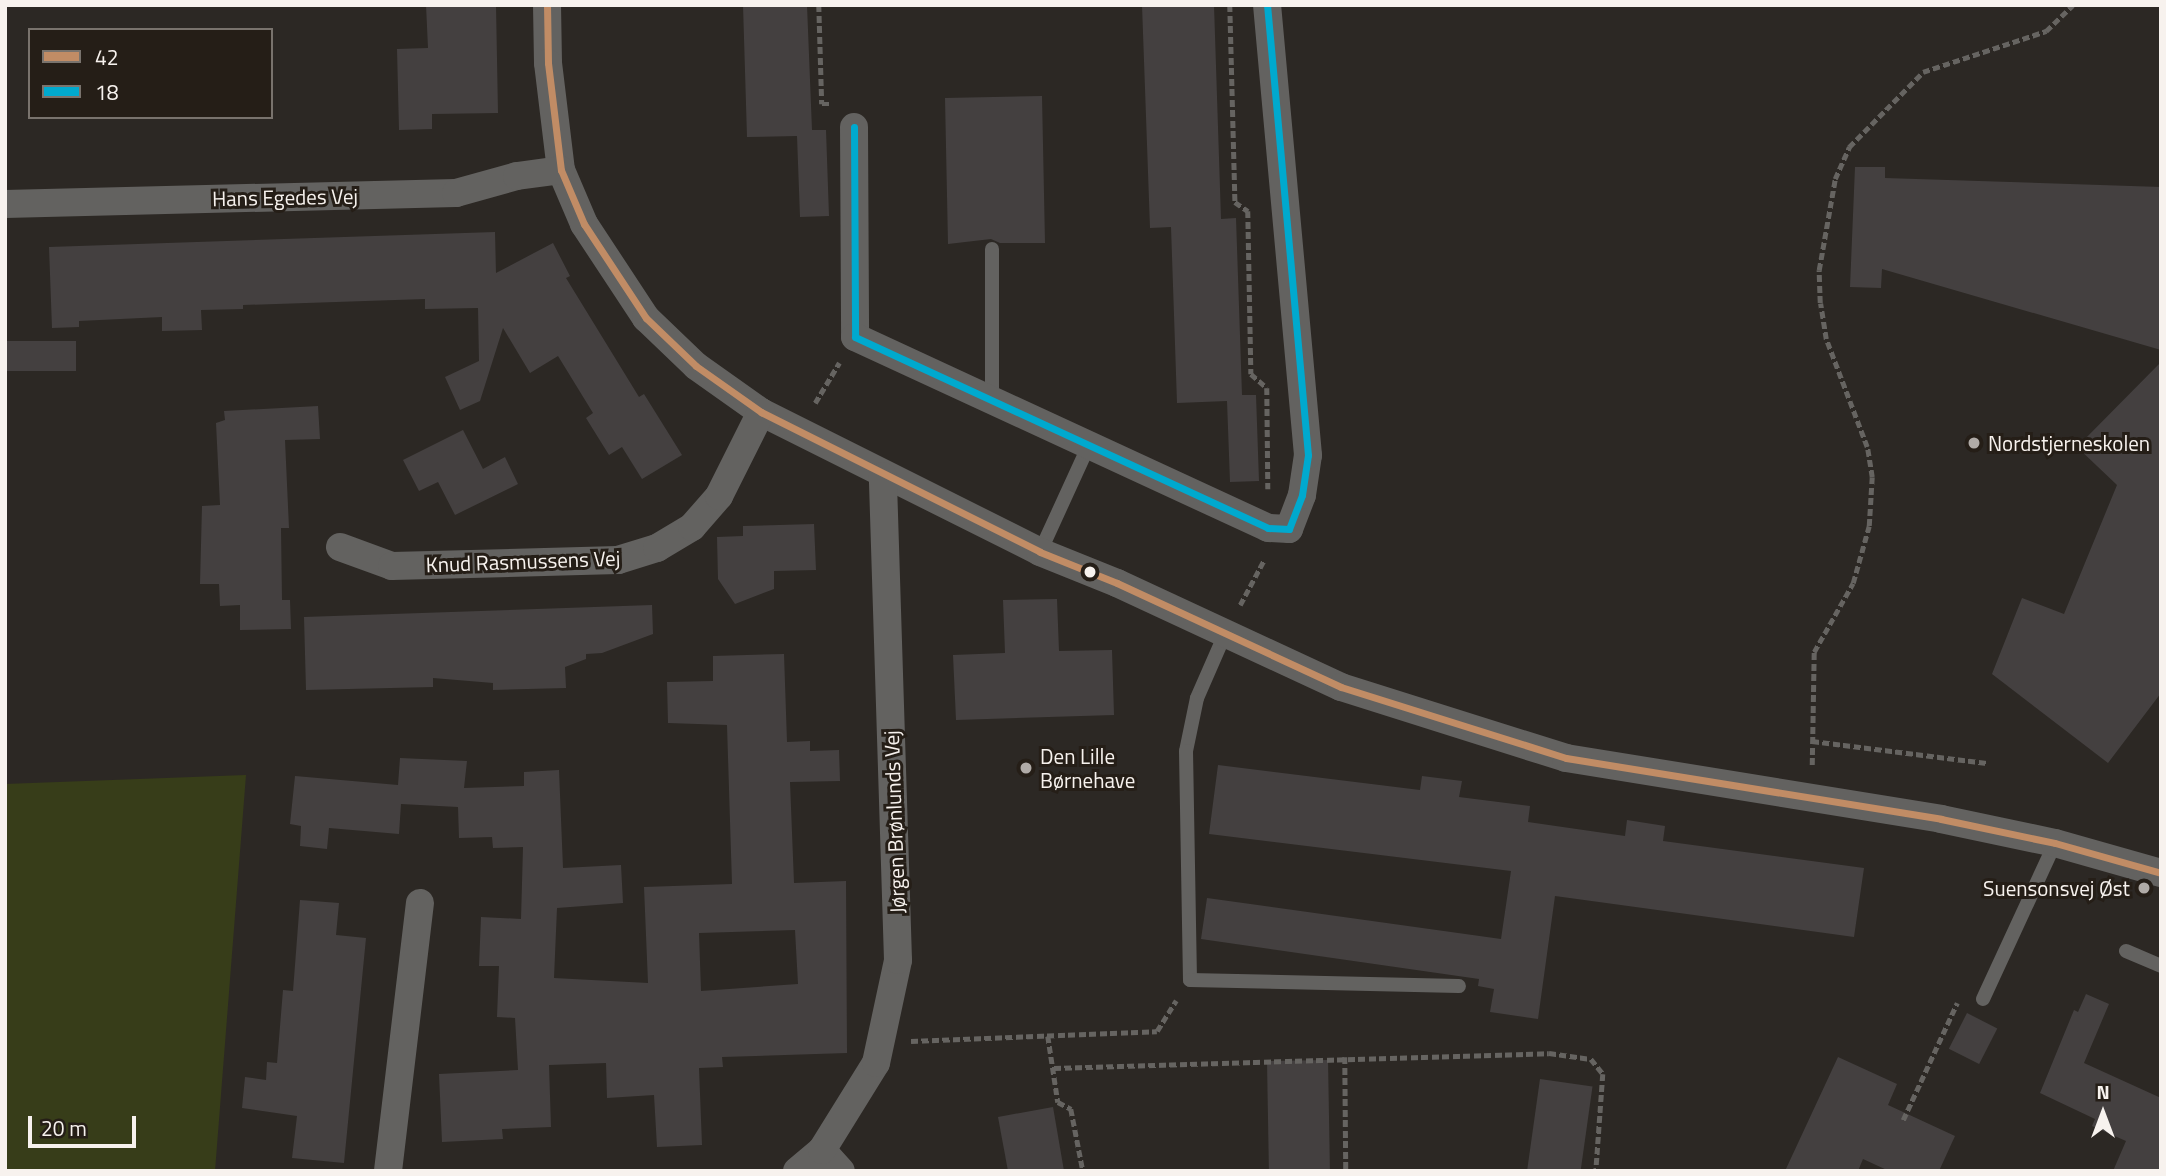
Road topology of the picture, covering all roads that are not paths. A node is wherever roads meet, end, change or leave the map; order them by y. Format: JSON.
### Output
{"nodes":[{"id":1,"x":547,"y":5,"type":"edge"},
{"id":2,"x":1267,"y":5,"type":"edge"},
{"id":3,"x":854,"y":127,"type":"road end"},
{"id":4,"x":561,"y":170,"type":"junction"},
{"id":5,"x":5,"y":204,"type":"edge"},
{"id":6,"x":992,"y":249,"type":"dead end"},
{"id":7,"x":992,"y":401,"type":"junction"},
{"id":8,"x":761,"y":412,"type":"junction"},
{"id":9,"x":1088,"y":445,"type":"junction"},
{"id":10,"x":883,"y":475,"type":"junction"},
{"id":11,"x":340,"y":547,"type":"dead end"},
{"id":12,"x":1040,"y":552,"type":"junction"},
{"id":13,"x":1225,"y":634,"type":"junction"},
{"id":14,"x":2055,"y":842,"type":"junction"},
{"id":15,"x":2161,"y":873,"type":"edge"},
{"id":16,"x":420,"y":903,"type":"dead end"},
{"id":17,"x":2126,"y":951,"type":"dead end"},
{"id":18,"x":2161,"y":966,"type":"edge"},
{"id":19,"x":1459,"y":986,"type":"dead end"},
{"id":20,"x":1983,"y":999,"type":"road end"},
{"id":21,"x":822,"y":1150,"type":"junction"},
{"id":22,"x":388,"y":1171,"type":"edge"},
{"id":23,"x":797,"y":1171,"type":"edge"},
{"id":24,"x":841,"y":1171,"type":"edge"}],
"edges":[{"from":1,"to":4,"type":"street"},
{"from":2,"to":9,"type":"street"},
{"from":3,"to":7,"type":"street"},
{"from":4,"to":5,"type":"street","name":"Hans Egedes Vej"},
{"from":4,"to":8,"type":"street"},
{"from":6,"to":7,"type":"lane"},
{"from":7,"to":9,"type":"street"},
{"from":8,"to":10,"type":"street"},
{"from":8,"to":11,"type":"street","name":"Knud Rasmussens Vej"},
{"from":9,"to":12,"type":"lane"},
{"from":10,"to":12,"type":"street"},
{"from":10,"to":21,"type":"street","name":"Jørgen Brønlunds Vej"},
{"from":12,"to":13,"type":"street"},
{"from":13,"to":14,"type":"street"},
{"from":13,"to":19,"type":"lane"},
{"from":14,"to":15,"type":"street"},
{"from":14,"to":20,"type":"lane"},
{"from":16,"to":22,"type":"street"},
{"from":17,"to":18,"type":"lane"},
{"from":21,"to":23,"type":"street","name":"Jørgen Brønlunds Vej"},
{"from":21,"to":24,"type":"street"}]}
